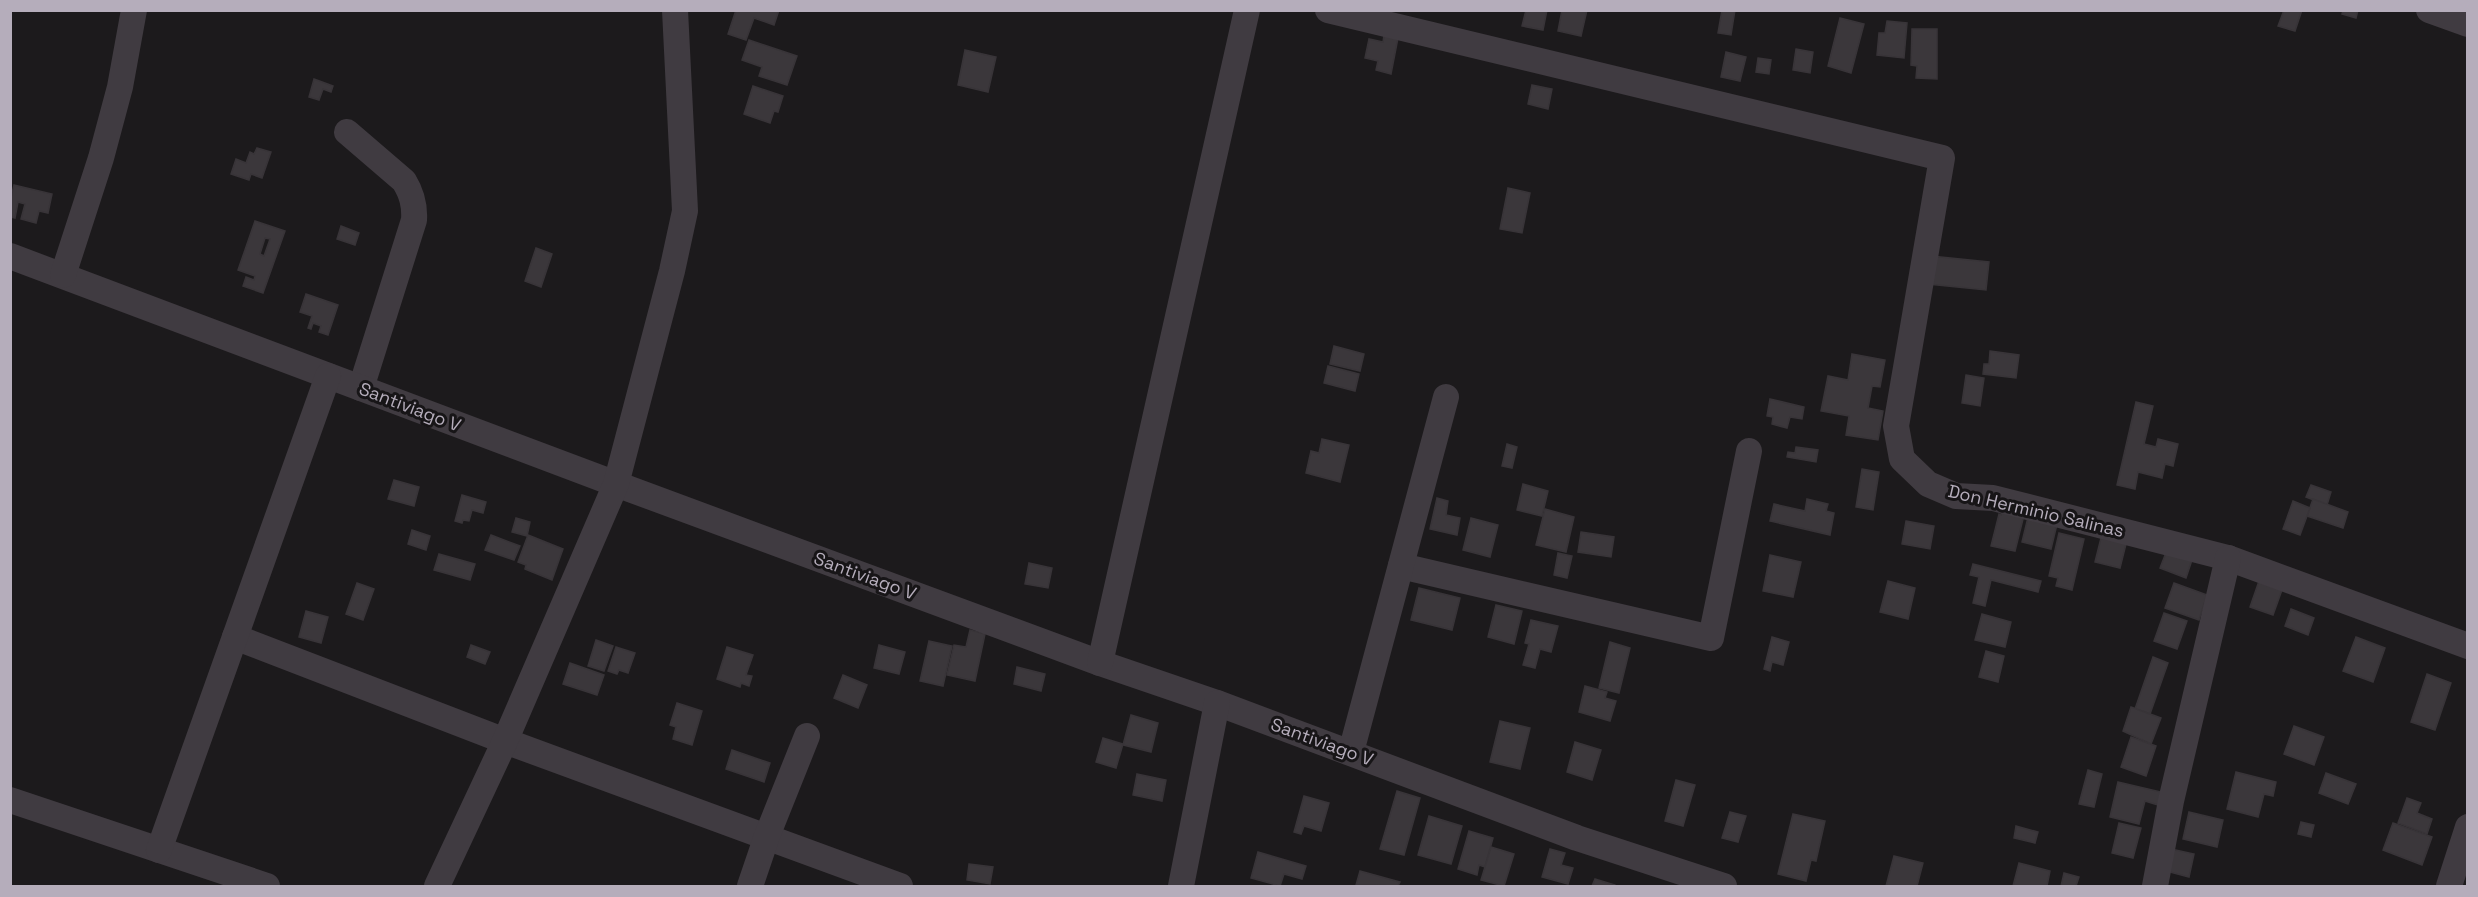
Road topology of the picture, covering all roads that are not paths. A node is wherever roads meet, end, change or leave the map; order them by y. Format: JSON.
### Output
{"nodes":[{"id":1,"x":134,"y":10,"type":"edge"},
{"id":2,"x":675,"y":10,"type":"edge"},
{"id":3,"x":1247,"y":10,"type":"edge"},
{"id":4,"x":1328,"y":10,"type":"edge"},
{"id":5,"x":2430,"y":10,"type":"edge"},
{"id":6,"x":2468,"y":24,"type":"edge"},
{"id":7,"x":347,"y":132,"type":"dead end"},
{"id":8,"x":10,"y":255,"type":"edge"},
{"id":9,"x":63,"y":275,"type":"junction"},
{"id":10,"x":328,"y":376,"type":"junction"},
{"id":11,"x":361,"y":388,"type":"junction"},
{"id":12,"x":1446,"y":397,"type":"dead end"},
{"id":13,"x":1749,"y":451,"type":"dead end"},
{"id":14,"x":616,"y":484,"type":"junction"},
{"id":15,"x":2228,"y":558,"type":"junction"},
{"id":16,"x":1401,"y":566,"type":"junction"},
{"id":17,"x":235,"y":637,"type":"junction"},
{"id":18,"x":2468,"y":645,"type":"edge"},
{"id":19,"x":1100,"y":663,"type":"junction"},
{"id":20,"x":1217,"y":703,"type":"junction"},
{"id":21,"x":807,"y":736,"type":"dead end"},
{"id":22,"x":505,"y":741,"type":"junction"},
{"id":23,"x":1351,"y":752,"type":"junction"},
{"id":24,"x":10,"y":800,"type":"edge"},
{"id":25,"x":2468,"y":827,"type":"edge"},
{"id":26,"x":766,"y":836,"type":"junction"},
{"id":27,"x":159,"y":850,"type":"junction"},
{"id":28,"x":267,"y":886,"type":"edge"},
{"id":29,"x":437,"y":886,"type":"edge"},
{"id":30,"x":750,"y":886,"type":"edge"},
{"id":31,"x":900,"y":886,"type":"edge"},
{"id":32,"x":1181,"y":886,"type":"edge"},
{"id":33,"x":1724,"y":886,"type":"edge"},
{"id":34,"x":2155,"y":886,"type":"edge"},
{"id":35,"x":2449,"y":886,"type":"edge"}],
"edges":[{"from":1,"to":9,"type":"street"},
{"from":2,"to":14,"type":"street"},
{"from":3,"to":19,"type":"street"},
{"from":4,"to":15,"type":"street","name":"Don Herminio Salinas"},
{"from":5,"to":6,"type":"street"},
{"from":7,"to":11,"type":"street"},
{"from":8,"to":9,"type":"street","name":"Santiviago V"},
{"from":9,"to":10,"type":"street","name":"Santiviago V"},
{"from":10,"to":11,"type":"street","name":"Santiviago V"},
{"from":10,"to":17,"type":"street"},
{"from":11,"to":14,"type":"street","name":"Santiviago V"},
{"from":12,"to":16,"type":"street"},
{"from":13,"to":16,"type":"street"},
{"from":14,"to":19,"type":"street","name":"Santiviago V"},
{"from":14,"to":22,"type":"street"},
{"from":15,"to":18,"type":"street","name":"Don Herminio Salinas"},
{"from":15,"to":34,"type":"street"},
{"from":16,"to":23,"type":"street"},
{"from":17,"to":22,"type":"street"},
{"from":17,"to":27,"type":"street"},
{"from":19,"to":20,"type":"street","name":"Santiviago V"},
{"from":20,"to":23,"type":"street","name":"Santiviago V"},
{"from":20,"to":32,"type":"street"},
{"from":21,"to":26,"type":"street"},
{"from":22,"to":26,"type":"street"},
{"from":22,"to":29,"type":"street"},
{"from":23,"to":33,"type":"street","name":"Santiviago V"},
{"from":24,"to":27,"type":"street"},
{"from":25,"to":35,"type":"street"},
{"from":26,"to":30,"type":"street"},
{"from":26,"to":31,"type":"street"},
{"from":27,"to":28,"type":"street"}]}
